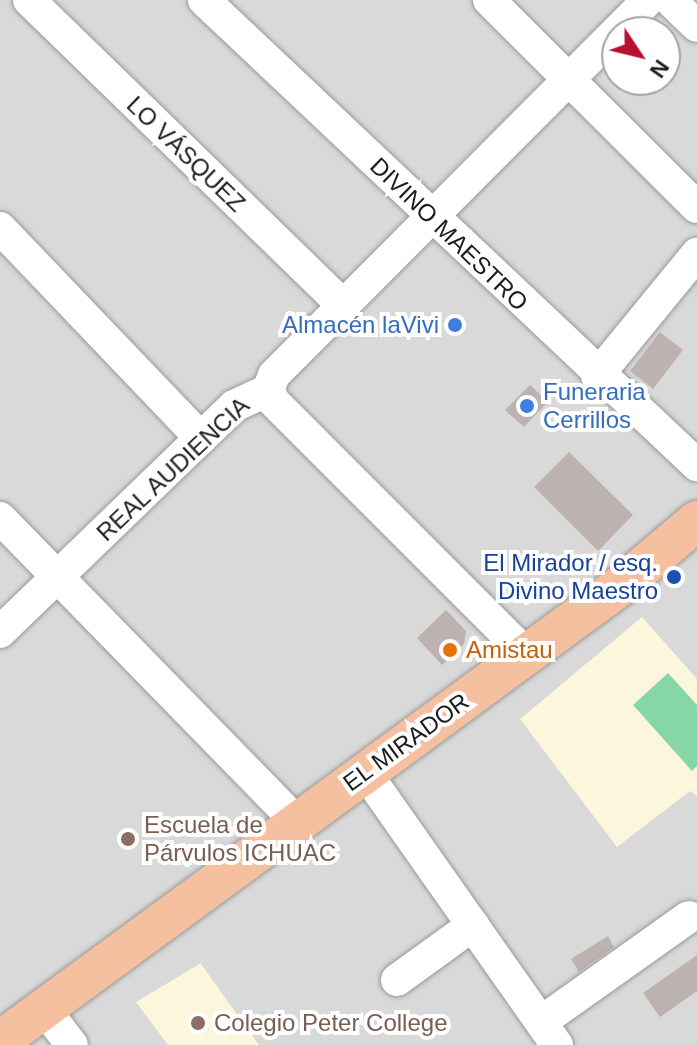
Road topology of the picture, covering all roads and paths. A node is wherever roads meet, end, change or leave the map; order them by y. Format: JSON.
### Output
{"nodes":[{"id":1,"x":29,"y":0,"type":"edge"},
{"id":2,"x":204,"y":0,"type":"edge"},
{"id":3,"x":489,"y":0,"type":"edge"},
{"id":4,"x":648,"y":0,"type":"edge"},
{"id":5,"x":670,"y":0,"type":"edge"},
{"id":6,"x":697,"y":26,"type":"edge"},
{"id":7,"x":569,"y":80,"type":"junction"},
{"id":8,"x":697,"y":207,"type":"edge"},
{"id":9,"x":433,"y":219,"type":"junction"},
{"id":10,"x":0,"y":228,"type":"edge"},
{"id":11,"x":697,"y":254,"type":"edge"},
{"id":12,"x":344,"y":306,"type":"junction"},
{"id":13,"x":597,"y":376,"type":"junction"},
{"id":14,"x":268,"y":390,"type":"junction"},
{"id":15,"x":201,"y":438,"type":"junction"},
{"id":16,"x":697,"y":465,"type":"edge"},
{"id":17,"x":0,"y":518,"type":"edge"},
{"id":18,"x":696,"y":546,"type":"edge"},
{"id":19,"x":58,"y":577,"type":"junction"},
{"id":20,"x":0,"y":632,"type":"edge"},
{"id":21,"x":526,"y":654,"type":"junction"},
{"id":22,"x":365,"y":772,"type":"junction"},
{"id":23,"x":297,"y":822,"type":"junction"},
{"id":24,"x":689,"y":917,"type":"dead end"},
{"id":25,"x":473,"y":925,"type":"junction"},
{"id":26,"x":397,"y":980,"type":"dead end"},
{"id":27,"x":45,"y":1010,"type":"junction"},
{"id":28,"x":4,"y":1032,"type":"edge"},
{"id":29,"x":549,"y":1034,"type":"edge"},
{"id":30,"x":72,"y":1045,"type":"edge"}],
"edges":[{"from":1,"to":12,"type":"street","name":"LO VÁSQUEZ"},
{"from":2,"to":9,"type":"street","name":"DIVINO MAESTRO"},
{"from":3,"to":7,"type":"street"},
{"from":4,"to":7,"type":"street","name":"REAL AUDIENCIA"},
{"from":5,"to":6,"type":"street"},
{"from":7,"to":8,"type":"street"},
{"from":7,"to":9,"type":"street","name":"REAL AUDIENCIA"},
{"from":9,"to":12,"type":"street","name":"REAL AUDIENCIA"},
{"from":9,"to":13,"type":"street","name":"DIVINO MAESTRO"},
{"from":10,"to":15,"type":"street"},
{"from":11,"to":13,"type":"street"},
{"from":12,"to":14,"type":"street","name":"REAL AUDIENCIA"},
{"from":13,"to":16,"type":"street","name":"DIVINO MAESTRO"},
{"from":14,"to":15,"type":"street","name":"REAL AUDIENCIA"},
{"from":14,"to":21,"type":"street"},
{"from":15,"to":19,"type":"street","name":"REAL AUDIENCIA"},
{"from":17,"to":19,"type":"street"},
{"from":18,"to":21,"type":"main road","name":"EL MIRADOR"},
{"from":19,"to":20,"type":"street","name":"REAL AUDIENCIA"},
{"from":19,"to":23,"type":"street"},
{"from":21,"to":22,"type":"main road","name":"EL MIRADOR"},
{"from":22,"to":23,"type":"main road","name":"EL MIRADOR"},
{"from":22,"to":25,"type":"street"},
{"from":23,"to":27,"type":"main road","name":"EL MIRADOR"},
{"from":24,"to":29,"type":"street"},
{"from":25,"to":26,"type":"street"},
{"from":25,"to":29,"type":"street"},
{"from":27,"to":28,"type":"main road","name":"EL MIRADOR"},
{"from":27,"to":30,"type":"street"}]}
